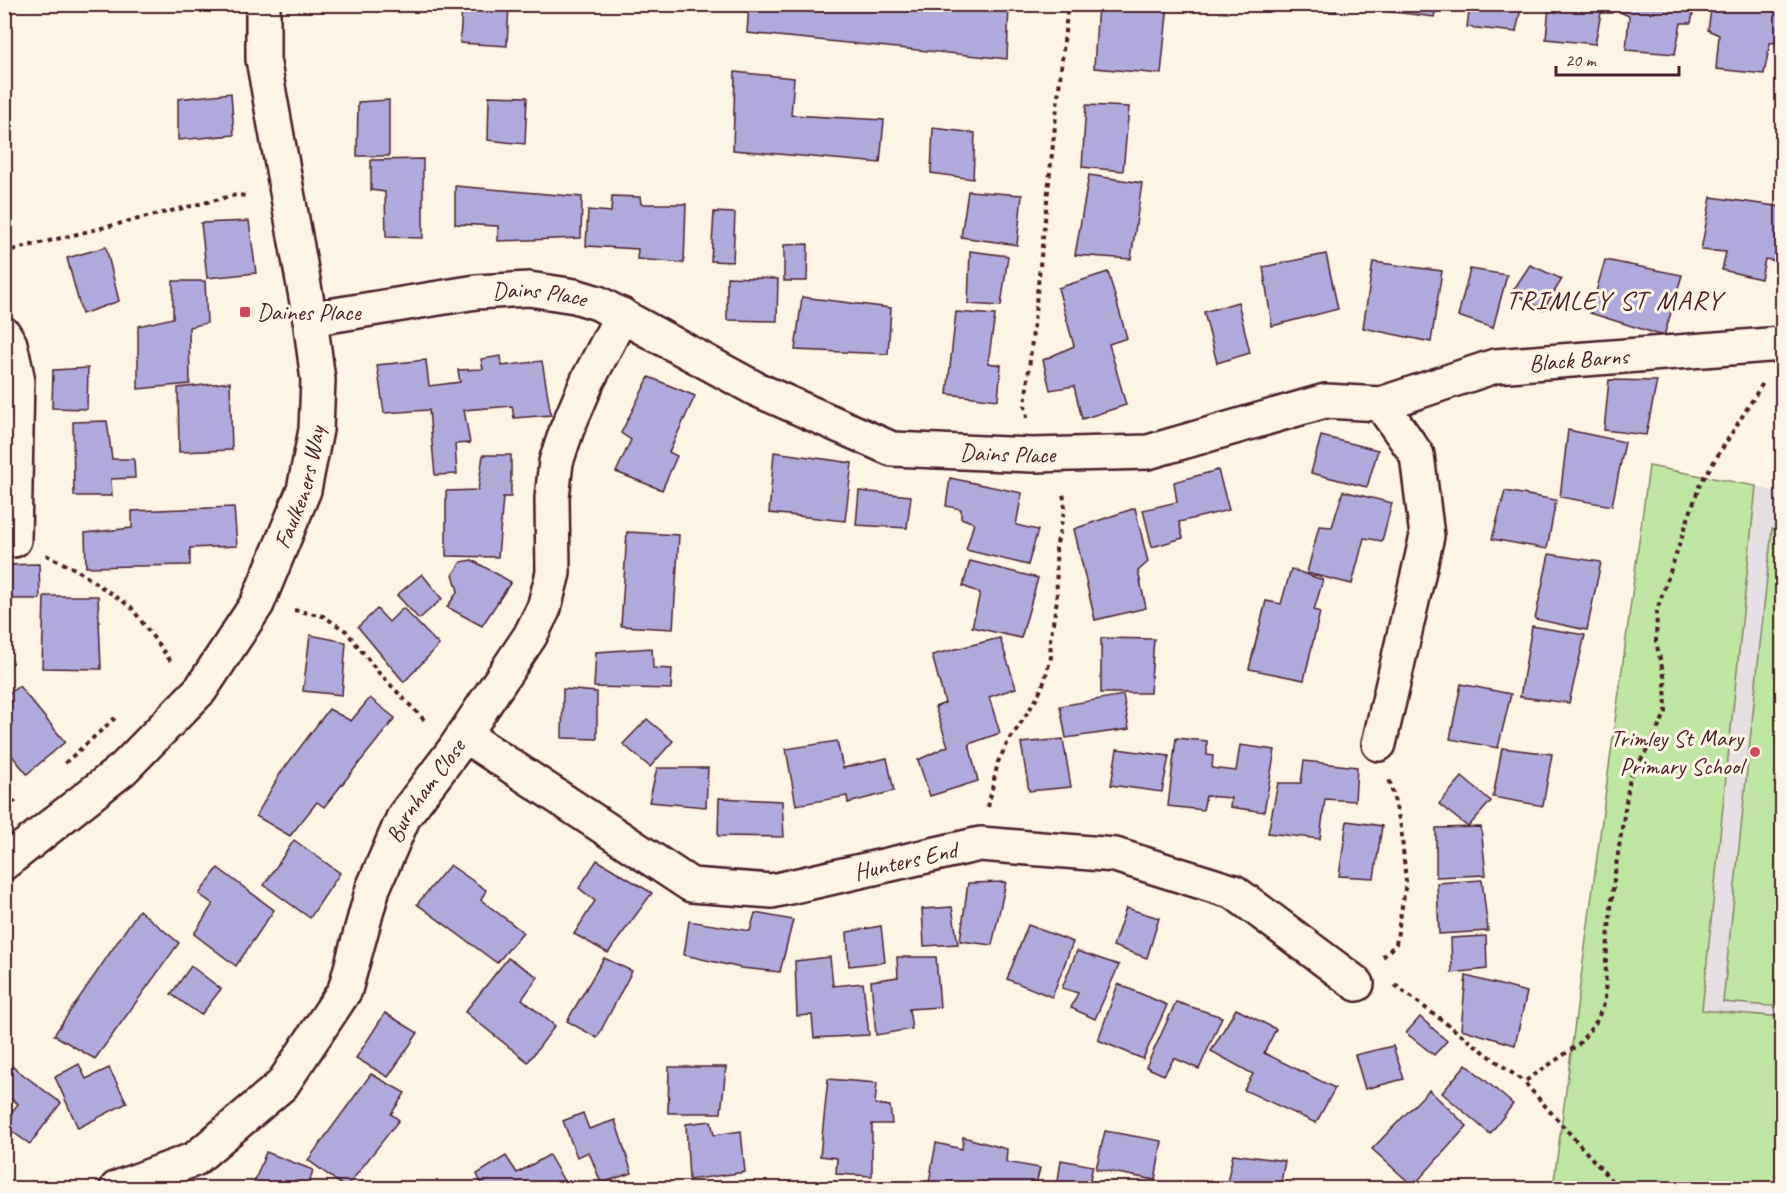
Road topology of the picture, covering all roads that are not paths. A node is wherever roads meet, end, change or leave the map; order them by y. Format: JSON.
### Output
{"nodes":[{"id":1,"x":263,"y":4,"type":"edge"},
{"id":2,"x":622,"y":315,"type":"junction"},
{"id":3,"x":309,"y":319,"type":"junction"},
{"id":4,"x":4,"y":334,"type":"edge"},
{"id":5,"x":1782,"y":344,"type":"edge"},
{"id":6,"x":1381,"y":404,"type":"junction"},
{"id":7,"x":14,"y":540,"type":"road end"},
{"id":8,"x":459,"y":743,"type":"junction"},
{"id":9,"x":1379,"y":744,"type":"road end"},
{"id":10,"x":4,"y":863,"type":"edge"},
{"id":11,"x":1357,"y":984,"type":"road end"},
{"id":12,"x":117,"y":1188,"type":"edge"}],
"edges":[{"from":1,"to":3,"type":"street","name":"Faulkeners Way"},
{"from":2,"to":3,"type":"street","name":"Dains Place"},
{"from":2,"to":6,"type":"street","name":"Dains Place"},
{"from":2,"to":8,"type":"street","name":"Burnham Close"},
{"from":3,"to":10,"type":"street","name":"Faulkeners Way"},
{"from":4,"to":7,"type":"street"},
{"from":5,"to":6,"type":"street","name":"Black Barns"},
{"from":6,"to":9,"type":"street"},
{"from":8,"to":11,"type":"street","name":"Hunters End"},
{"from":8,"to":12,"type":"street","name":"Burnham Close"}]}
